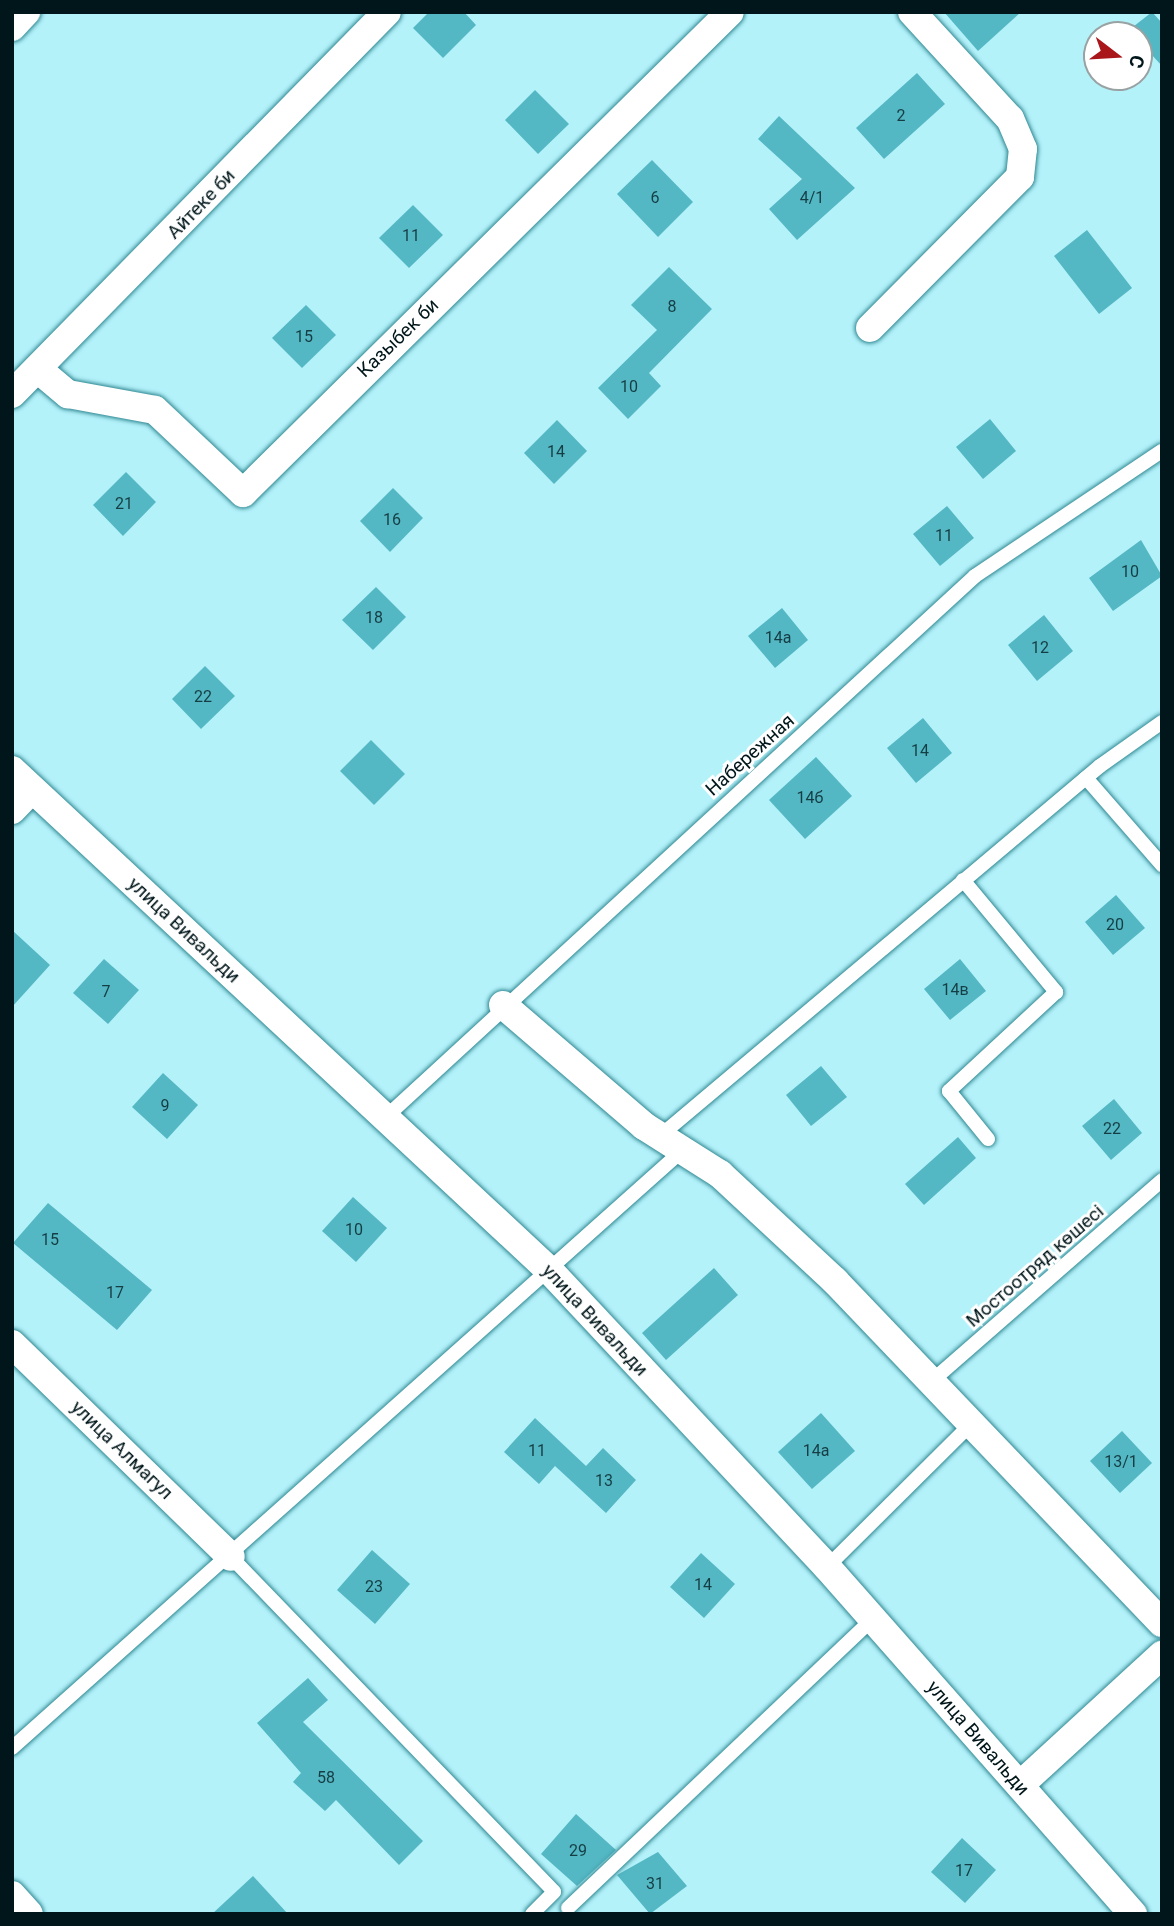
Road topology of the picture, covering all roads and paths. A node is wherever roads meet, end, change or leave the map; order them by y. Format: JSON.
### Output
{"nodes":[{"id":1,"x":26,"y":12,"type":"edge"},
{"id":2,"x":387,"y":12,"type":"edge"},
{"id":3,"x":730,"y":12,"type":"edge"},
{"id":4,"x":912,"y":12,"type":"edge"},
{"id":5,"x":12,"y":27,"type":"edge"},
{"id":6,"x":870,"y":328,"type":"dead end"},
{"id":7,"x":39,"y":370,"type":"junction"},
{"id":8,"x":12,"y":394,"type":"edge"},
{"id":9,"x":1162,"y":451,"type":"edge"},
{"id":10,"x":1162,"y":722,"type":"edge"},
{"id":11,"x":1086,"y":778,"type":"junction"},
{"id":12,"x":18,"y":790,"type":"edge"},
{"id":13,"x":1162,"y":865,"type":"edge"},
{"id":14,"x":963,"y":880,"type":"junction"},
{"id":15,"x":503,"y":1005,"type":"junction"},
{"id":16,"x":387,"y":1116,"type":"junction"},
{"id":17,"x":988,"y":1139,"type":"dead end"},
{"id":18,"x":672,"y":1143,"type":"junction"},
{"id":19,"x":1162,"y":1180,"type":"edge"},
{"id":20,"x":550,"y":1271,"type":"junction"},
{"id":21,"x":12,"y":1344,"type":"edge"},
{"id":22,"x":933,"y":1380,"type":"junction"},
{"id":23,"x":973,"y":1422,"type":"junction"},
{"id":24,"x":231,"y":1556,"type":"junction"},
{"id":25,"x":827,"y":1567,"type":"junction"},
{"id":26,"x":873,"y":1619,"type":"junction"},
{"id":27,"x":1162,"y":1623,"type":"edge"},
{"id":28,"x":1162,"y":1655,"type":"edge"},
{"id":29,"x":12,"y":1748,"type":"edge"},
{"id":30,"x":1020,"y":1785,"type":"junction"},
{"id":31,"x":554,"y":1892,"type":"junction"},
{"id":32,"x":12,"y":1895,"type":"edge"},
{"id":33,"x":571,"y":1911,"type":"edge"},
{"id":34,"x":29,"y":1914,"type":"edge"},
{"id":35,"x":532,"y":1914,"type":"edge"},
{"id":36,"x":1133,"y":1914,"type":"edge"}],
"edges":[{"from":1,"to":5,"type":"street"},
{"from":2,"to":7,"type":"street","name":"Айтеке би"},
{"from":3,"to":7,"type":"street","name":"Казыбек би"},
{"from":4,"to":6,"type":"street"},
{"from":7,"to":8,"type":"street","name":"Айтеке би"},
{"from":9,"to":15,"type":"lane","name":"Набережная"},
{"from":10,"to":11,"type":"lane"},
{"from":11,"to":13,"type":"lane"},
{"from":11,"to":14,"type":"lane"},
{"from":12,"to":16,"type":"street","name":"улица Вивальди"},
{"from":14,"to":17,"type":"lane"},
{"from":14,"to":18,"type":"lane"},
{"from":15,"to":16,"type":"lane","name":"Набережная"},
{"from":15,"to":18,"type":"street"},
{"from":16,"to":20,"type":"street","name":"улица Вивальди"},
{"from":18,"to":20,"type":"lane"},
{"from":18,"to":22,"type":"street"},
{"from":19,"to":22,"type":"lane","name":"Мостоотряд көшесі"},
{"from":20,"to":24,"type":"lane"},
{"from":20,"to":25,"type":"street","name":"улица Вивальди"},
{"from":21,"to":24,"type":"street","name":"улица Алмагул"},
{"from":22,"to":23,"type":"street"},
{"from":23,"to":25,"type":"lane"},
{"from":23,"to":27,"type":"street"},
{"from":24,"to":29,"type":"lane"},
{"from":24,"to":31,"type":"lane"},
{"from":25,"to":26,"type":"street","name":"улица Вивальди"},
{"from":26,"to":30,"type":"street","name":"улица Вивальди"},
{"from":26,"to":33,"type":"lane"},
{"from":28,"to":30,"type":"street"},
{"from":30,"to":36,"type":"street","name":"улица Вивальди"},
{"from":31,"to":33,"type":"lane"},
{"from":31,"to":35,"type":"lane"},
{"from":32,"to":34,"type":"street"}]}
